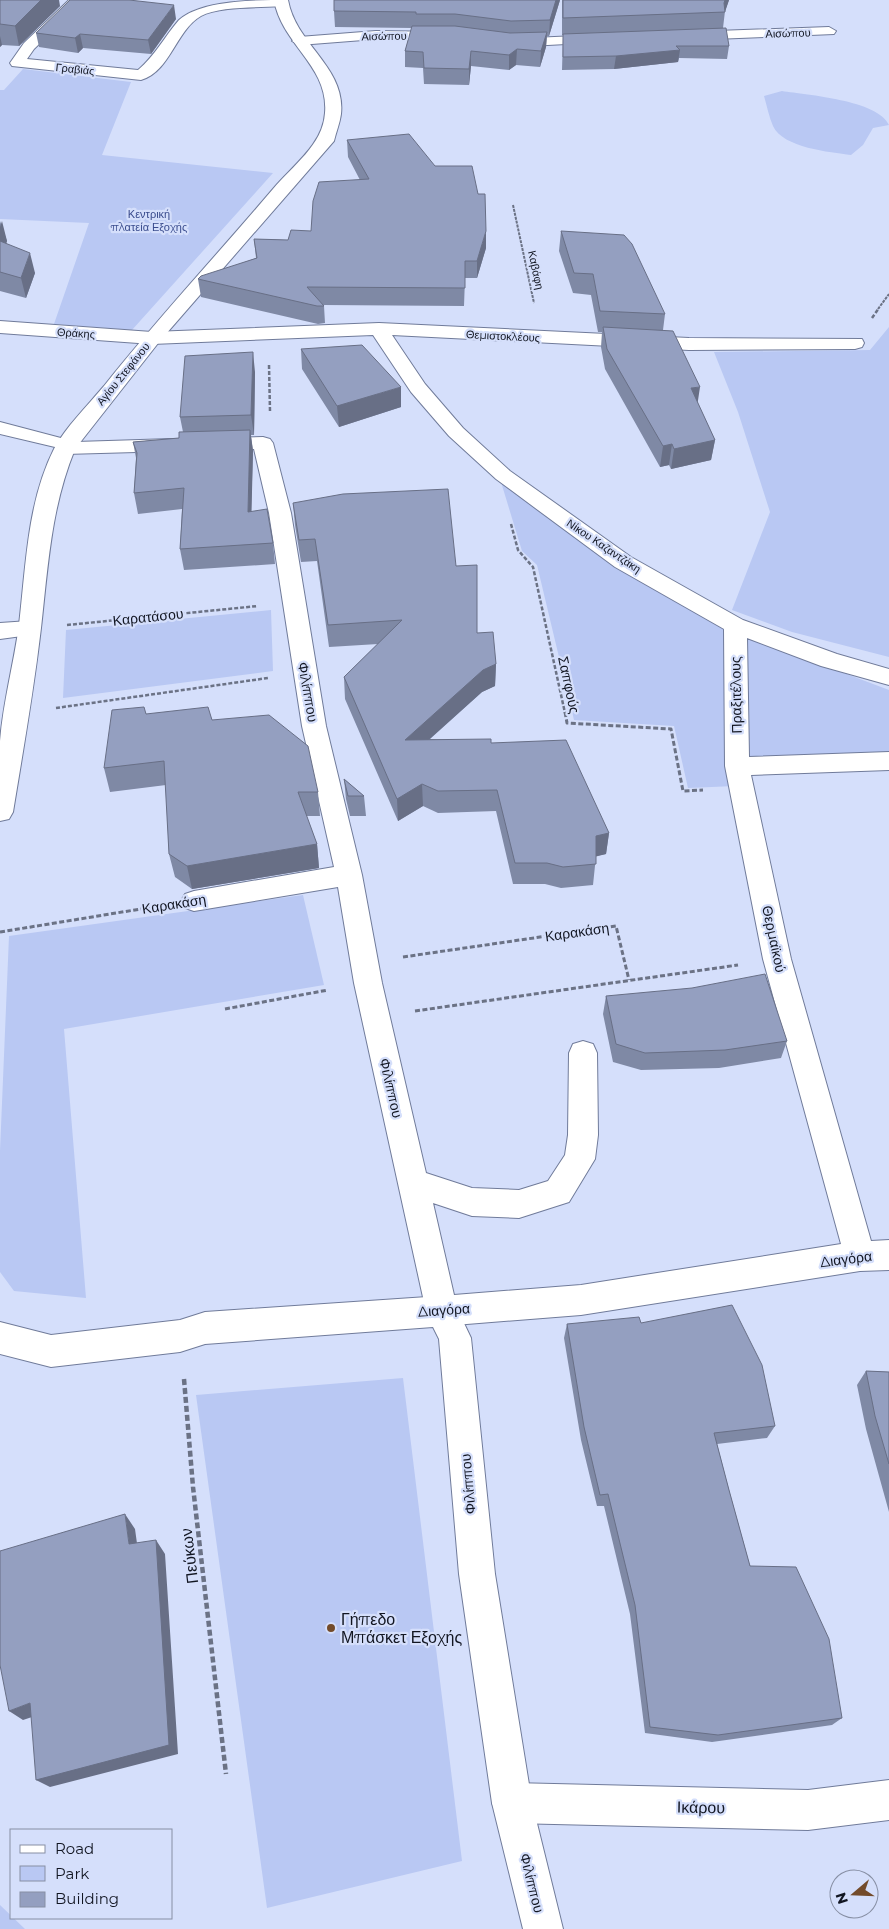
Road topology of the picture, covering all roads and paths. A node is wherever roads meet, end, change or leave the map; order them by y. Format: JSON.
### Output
{"nodes":[{"id":1,"x":77,"y":0,"type":"edge"},
{"id":2,"x":281,"y":1,"type":"edge"},
{"id":3,"x":828,"y":31,"type":"dead end"},
{"id":4,"x":464,"y":37,"type":"edge"},
{"id":5,"x":670,"y":37,"type":"edge"},
{"id":6,"x":613,"y":39,"type":"edge"},
{"id":7,"x":299,"y":40,"type":"junction"},
{"id":8,"x":492,"y":40,"type":"edge"},
{"id":9,"x":513,"y":205,"type":"dead end"},
{"id":10,"x":0,"y":327,"type":"edge"},
{"id":11,"x":379,"y":329,"type":"junction"},
{"id":12,"x":268,"y":332,"type":"junction"},
{"id":13,"x":152,"y":338,"type":"junction"},
{"id":14,"x":541,"y":338,"type":"junction"},
{"id":15,"x":855,"y":344,"type":"dead end"},
{"id":16,"x":270,"y":414,"type":"dead end"},
{"id":17,"x":0,"y":428,"type":"edge"},
{"id":18,"x":66,"y":446,"type":"junction"},
{"id":19,"x":495,"y":468,"type":"junction"},
{"id":20,"x":295,"y":603,"type":"junction"},
{"id":21,"x":735,"y":625,"type":"junction"},
{"id":22,"x":29,"y":629,"type":"junction"},
{"id":23,"x":0,"y":631,"type":"edge"},
{"id":24,"x":304,"y":673,"type":"junction"},
{"id":25,"x":889,"y":677,"type":"edge"},
{"id":26,"x":16,"y":714,"type":"junction"},
{"id":27,"x":889,"y":761,"type":"edge"},
{"id":28,"x":739,"y":778,"type":"junction"},
{"id":29,"x":0,"y":812,"type":"edge"},
{"id":30,"x":349,"y":875,"type":"junction"},
{"id":31,"x":194,"y":901,"type":"joint"},
{"id":32,"x":0,"y":932,"type":"edge"},
{"id":33,"x":777,"y":959,"type":"junction"},
{"id":34,"x":365,"y":973,"type":"junction"},
{"id":35,"x":629,"y":980,"type":"junction"},
{"id":36,"x":226,"y":1009,"type":"dead end"},
{"id":37,"x":375,"y":1017,"type":"junction"},
{"id":38,"x":582,"y":1053,"type":"dead end"},
{"id":39,"x":413,"y":1183,"type":"junction"},
{"id":40,"x":875,"y":1256,"type":"edge"},
{"id":41,"x":442,"y":1311,"type":"junction"},
{"id":42,"x":180,"y":1336,"type":"junction"},
{"id":43,"x":0,"y":1338,"type":"edge"},
{"id":44,"x":226,"y":1774,"type":"dead end"},
{"id":45,"x":889,"y":1800,"type":"edge"},
{"id":46,"x":512,"y":1803,"type":"junction"},
{"id":47,"x":543,"y":1929,"type":"edge"}],
"edges":[{"from":1,"to":2,"type":"street","name":"Γραβιάς"},
{"from":2,"to":7,"type":"street","name":"Αγίου Στεφάνου"},
{"from":3,"to":5,"type":"street","name":"Αισώπου"},
{"from":4,"to":7,"type":"street","name":"Αισώπου"},
{"from":6,"to":8,"type":"street"},
{"from":7,"to":13,"type":"street","name":"Αγίου Στεφάνου"},
{"from":9,"to":14,"type":"path","name":"Καβάφη"},
{"from":10,"to":13,"type":"street","name":"Θράκης"},
{"from":11,"to":12,"type":"street","name":"Θεμιστοκλέους"},
{"from":11,"to":14,"type":"street","name":"Θεμιστοκλέους"},
{"from":11,"to":19,"type":"street","name":"Νίκου Καζαντζάκη"},
{"from":12,"to":13,"type":"street","name":"Θεμιστοκλέους"},
{"from":12,"to":16,"type":"path"},
{"from":13,"to":18,"type":"street","name":"Αγίου Στεφάνου"},
{"from":14,"to":15,"type":"street","name":"Θεμιστοκλέους"},
{"from":17,"to":18,"type":"street"},
{"from":18,"to":20,"type":"street","name":"Φιλίππου"},
{"from":18,"to":22,"type":"street","name":"Αγίου Στεφάνου"},
{"from":19,"to":21,"type":"street","name":"Νίκου Καζαντζάκη"},
{"from":19,"to":28,"type":"path","name":"Σαπφούς"},
{"from":20,"to":22,"type":"path","name":"Καρατάσου"},
{"from":20,"to":24,"type":"street","name":"Φιλίππου"},
{"from":21,"to":25,"type":"street","name":"Νίκου Καζαντζάκη"},
{"from":21,"to":28,"type":"street","name":"Πραξιτέλους"},
{"from":22,"to":23,"type":"street"},
{"from":22,"to":26,"type":"street","name":"Αγίου Στεφάνου"},
{"from":24,"to":26,"type":"path"},
{"from":24,"to":30,"type":"street","name":"Φιλίππου"},
{"from":26,"to":29,"type":"street","name":"Αγίου Στεφάνου"},
{"from":27,"to":28,"type":"street"},
{"from":28,"to":33,"type":"street","name":"Θερμαϊκού"},
{"from":30,"to":31,"type":"street","name":"Καρακάση"},
{"from":30,"to":34,"type":"street","name":"Φιλίππου"},
{"from":31,"to":32,"type":"path","name":"Καρακάση"},
{"from":33,"to":35,"type":"path"},
{"from":33,"to":40,"type":"street","name":"Θερμαϊκού"},
{"from":34,"to":35,"type":"path","name":"Καρακάση"},
{"from":34,"to":36,"type":"path","name":"Καρακάση"},
{"from":34,"to":37,"type":"street","name":"Φιλίππου"},
{"from":35,"to":37,"type":"path"},
{"from":37,"to":39,"type":"street","name":"Φιλίππου"},
{"from":38,"to":39,"type":"street"},
{"from":39,"to":41,"type":"street","name":"Φιλίππου"},
{"from":40,"to":41,"type":"street","name":"Διαγόρα"},
{"from":41,"to":42,"type":"street","name":"Διαγόρα"},
{"from":41,"to":46,"type":"street","name":"Φιλίππου"},
{"from":42,"to":43,"type":"street","name":"Διαγόρα"},
{"from":42,"to":44,"type":"path","name":"Πεύκων"},
{"from":45,"to":46,"type":"street","name":"Ικάρου"},
{"from":46,"to":47,"type":"street","name":"Φιλίππου"}]}
